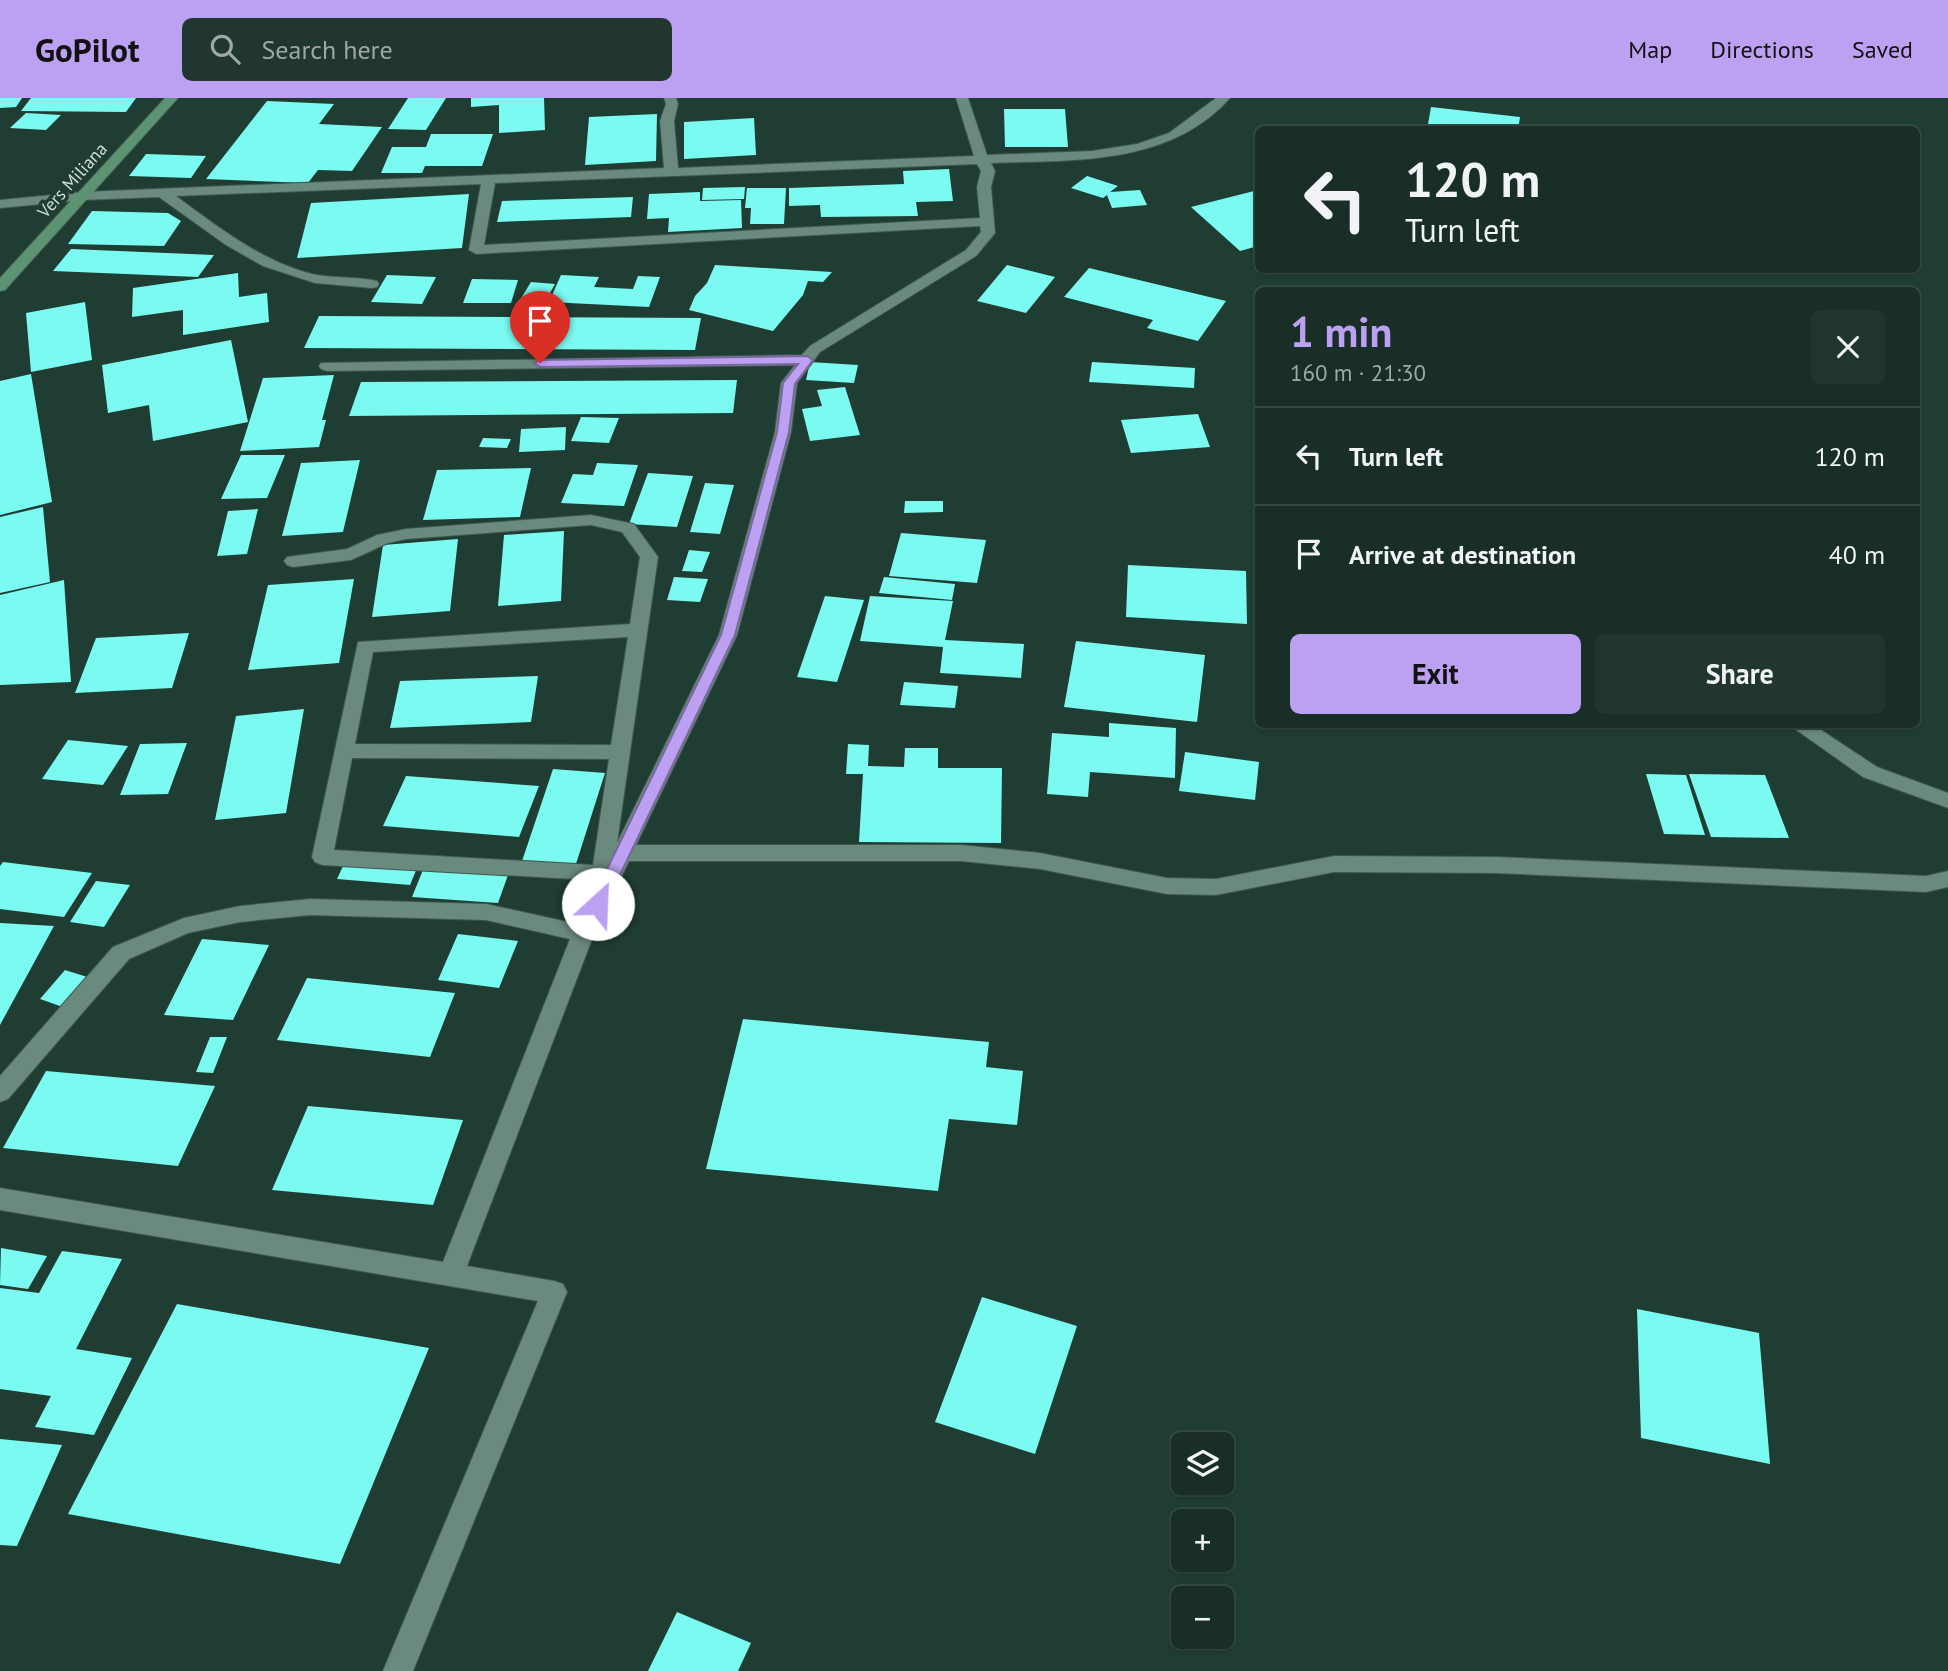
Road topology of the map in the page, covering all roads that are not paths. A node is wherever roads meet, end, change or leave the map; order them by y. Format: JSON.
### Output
{"nodes":[{"id":1,"x":172,"y":98,"type":"edge"},
{"id":2,"x":670,"y":98,"type":"edge"},
{"id":3,"x":962,"y":98,"type":"edge"},
{"id":4,"x":1224,"y":98,"type":"edge"},
{"id":5,"x":981,"y":158,"type":"junction"},
{"id":6,"x":671,"y":171,"type":"junction"},
{"id":7,"x":489,"y":179,"type":"junction"},
{"id":8,"x":162,"y":193,"type":"junction"},
{"id":9,"x":83,"y":196,"type":"junction"},
{"id":10,"x":0,"y":204,"type":"edge"},
{"id":11,"x":985,"y":222,"type":"junction"},
{"id":12,"x":372,"y":284,"type":"dead end"},
{"id":13,"x":0,"y":287,"type":"edge"},
{"id":14,"x":807,"y":360,"type":"junction"},
{"id":15,"x":327,"y":366,"type":"dead end"},
{"id":16,"x":293,"y":561,"type":"dead end"},
{"id":17,"x":639,"y":630,"type":"junction"},
{"id":18,"x":1803,"y":728,"type":"edge"},
{"id":19,"x":344,"y":751,"type":"junction"},
{"id":20,"x":621,"y":752,"type":"junction"},
{"id":21,"x":1948,"y":801,"type":"edge"},
{"id":22,"x":622,"y":853,"type":"junction"},
{"id":23,"x":602,"y":873,"type":"junction"},
{"id":24,"x":1948,"y":880,"type":"edge"},
{"id":25,"x":598,"y":904,"type":"junction"},
{"id":26,"x":583,"y":933,"type":"junction"},
{"id":27,"x":0,"y":1092,"type":"edge"},
{"id":28,"x":0,"y":1199,"type":"edge"},
{"id":29,"x":451,"y":1275,"type":"junction"},
{"id":30,"x":398,"y":1671,"type":"edge"}],
"edges":[{"from":1,"to":9,"type":"main road","name":"Vers Miliana"},
{"from":2,"to":6,"type":"street"},
{"from":3,"to":5,"type":"street"},
{"from":4,"to":5,"type":"street"},
{"from":5,"to":6,"type":"street"},
{"from":5,"to":11,"type":"street"},
{"from":6,"to":7,"type":"street"},
{"from":7,"to":8,"type":"street"},
{"from":7,"to":11,"type":"street"},
{"from":8,"to":9,"type":"street"},
{"from":8,"to":12,"type":"street"},
{"from":9,"to":10,"type":"street"},
{"from":9,"to":13,"type":"main road","name":"Vers Miliana"},
{"from":11,"to":14,"type":"street"},
{"from":14,"to":15,"type":"street"},
{"from":14,"to":22,"type":"street"},
{"from":16,"to":17,"type":"street"},
{"from":17,"to":19,"type":"street"},
{"from":17,"to":20,"type":"street"},
{"from":18,"to":21,"type":"street"},
{"from":19,"to":20,"type":"street"},
{"from":19,"to":23,"type":"street"},
{"from":20,"to":23,"type":"street"},
{"from":22,"to":24,"type":"street"},
{"from":22,"to":25,"type":"street"},
{"from":23,"to":25,"type":"street"},
{"from":25,"to":26,"type":"street"},
{"from":26,"to":27,"type":"street"},
{"from":26,"to":29,"type":"street"},
{"from":28,"to":29,"type":"street"},
{"from":29,"to":30,"type":"street"}]}
